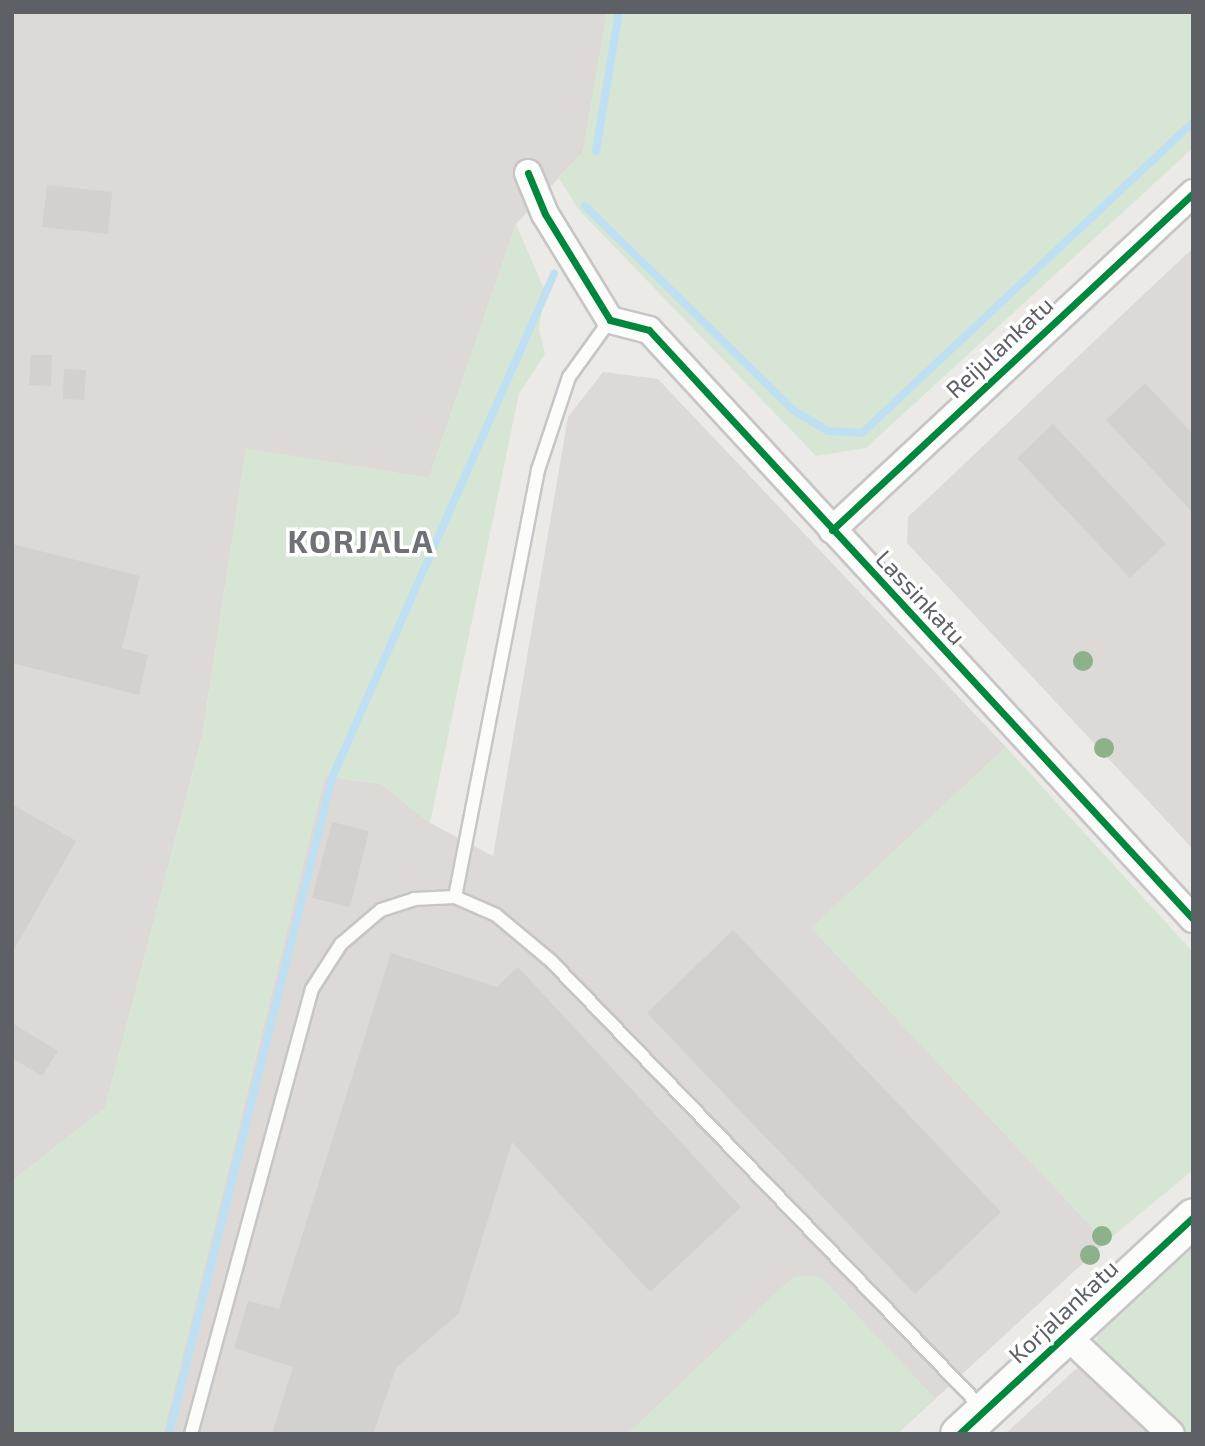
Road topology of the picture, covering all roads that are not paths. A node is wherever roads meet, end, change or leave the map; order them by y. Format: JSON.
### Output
{"nodes":[{"id":1,"x":528,"y":173,"type":"dead end"},
{"id":2,"x":1193,"y":193,"type":"edge"},
{"id":3,"x":610,"y":320,"type":"junction"},
{"id":4,"x":832,"y":530,"type":"junction"},
{"id":5,"x":455,"y":897,"type":"junction"},
{"id":6,"x":1193,"y":919,"type":"edge"},
{"id":7,"x":1193,"y":1217,"type":"edge"},
{"id":8,"x":1066,"y":1335,"type":"junction"},
{"id":9,"x":972,"y":1422,"type":"edge"},
{"id":10,"x":191,"y":1434,"type":"edge"},
{"id":11,"x":1171,"y":1434,"type":"edge"}],
"edges":[{"from":1,"to":3,"type":"street"},
{"from":2,"to":4,"type":"street","name":"Reijulankatu"},
{"from":3,"to":4,"type":"street","name":"Lassinkatu"},
{"from":3,"to":5,"type":"lane"},
{"from":4,"to":6,"type":"street","name":"Lassinkatu"},
{"from":5,"to":9,"type":"lane"},
{"from":5,"to":10,"type":"lane"},
{"from":7,"to":8,"type":"street","name":"Korjalankatu"},
{"from":8,"to":9,"type":"street","name":"Korjalankatu"},
{"from":8,"to":11,"type":"street"}]}
